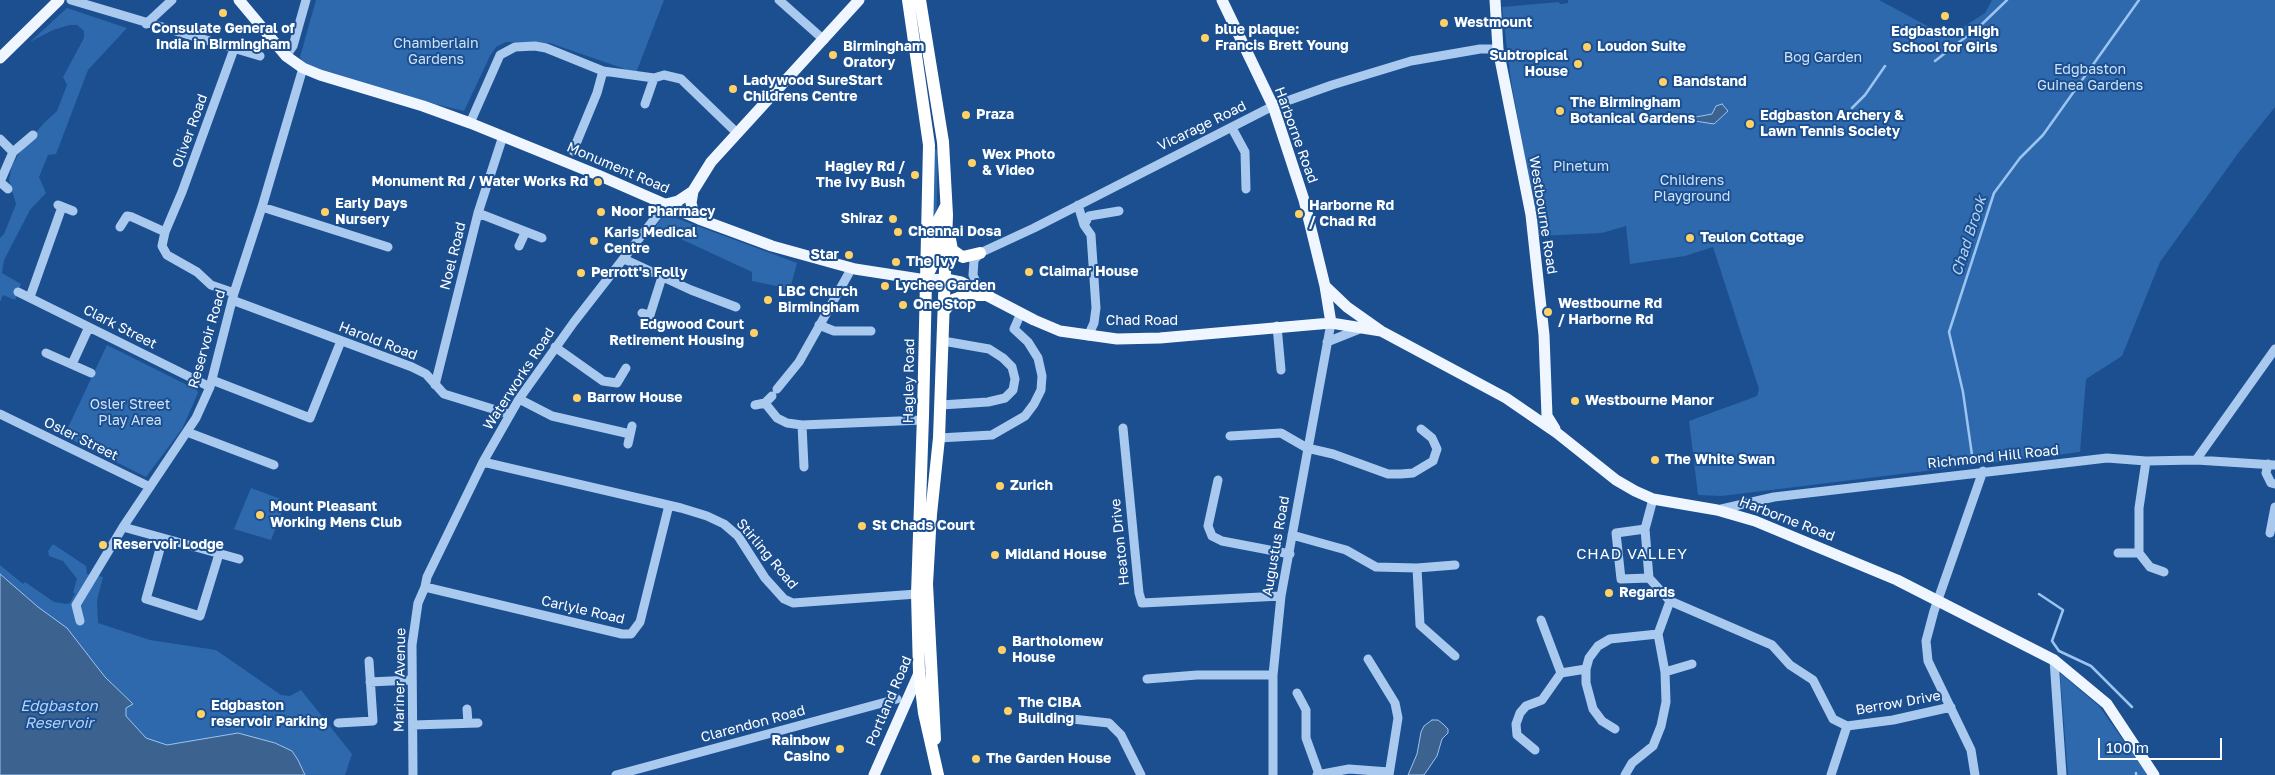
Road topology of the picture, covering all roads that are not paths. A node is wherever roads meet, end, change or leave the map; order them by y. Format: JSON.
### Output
{"nodes":[{"id":1,"x":59,"y":0,"type":"edge"},
{"id":2,"x":71,"y":0,"type":"edge"},
{"id":3,"x":172,"y":0,"type":"edge"},
{"id":4,"x":239,"y":0,"type":"edge"},
{"id":5,"x":306,"y":0,"type":"edge"},
{"id":6,"x":779,"y":0,"type":"edge"},
{"id":7,"x":859,"y":0,"type":"edge"},
{"id":8,"x":908,"y":0,"type":"edge"},
{"id":9,"x":920,"y":0,"type":"edge"},
{"id":10,"x":1222,"y":0,"type":"edge"},
{"id":11,"x":1495,"y":0,"type":"edge"},
{"id":12,"x":146,"y":24,"type":"junction"},
{"id":13,"x":824,"y":40,"type":"junction"},
{"id":14,"x":234,"y":48,"type":"junction"},
{"id":15,"x":1498,"y":49,"type":"junction"},
{"id":16,"x":260,"y":56,"type":"dead end"},
{"id":17,"x":286,"y":56,"type":"junction"},
{"id":18,"x":0,"y":58,"type":"edge"},
{"id":19,"x":303,"y":68,"type":"junction"},
{"id":20,"x":603,"y":71,"type":"junction"},
{"id":21,"x":654,"y":78,"type":"junction"},
{"id":22,"x":645,"y":104,"type":"dead end"},
{"id":23,"x":1273,"y":106,"type":"junction"},
{"id":24,"x":470,"y":123,"type":"junction"},
{"id":25,"x":1232,"y":128,"type":"junction"},
{"id":26,"x":737,"y":133,"type":"junction"},
{"id":27,"x":33,"y":135,"type":"dead end"},
{"id":28,"x":503,"y":136,"type":"junction"},
{"id":29,"x":0,"y":139,"type":"edge"},
{"id":30,"x":942,"y":142,"type":"junction"},
{"id":31,"x":929,"y":145,"type":"junction"},
{"id":32,"x":573,"y":151,"type":"dead end"},
{"id":33,"x":13,"y":152,"type":"junction"},
{"id":34,"x":0,"y":182,"type":"edge"},
{"id":35,"x":8,"y":189,"type":"dead end"},
{"id":36,"x":1246,"y":189,"type":"dead end"},
{"id":37,"x":693,"y":191,"type":"junction"},
{"id":38,"x":666,"y":204,"type":"junction"},
{"id":39,"x":947,"y":204,"type":"junction"},
{"id":40,"x":1078,"y":205,"type":"junction"},
{"id":41,"x":262,"y":207,"type":"junction"},
{"id":42,"x":1120,"y":210,"type":"dead end"},
{"id":43,"x":73,"y":211,"type":"dead end"},
{"id":44,"x":478,"y":213,"type":"junction"},
{"id":45,"x":695,"y":217,"type":"junction"},
{"id":46,"x":1084,"y":225,"type":"junction"},
{"id":47,"x":120,"y":228,"type":"dead end"},
{"id":48,"x":947,"y":229,"type":"junction"},
{"id":49,"x":165,"y":232,"type":"junction"},
{"id":50,"x":525,"y":233,"type":"junction"},
{"id":51,"x":542,"y":238,"type":"dead end"},
{"id":52,"x":520,"y":246,"type":"dead end"},
{"id":53,"x":388,"y":248,"type":"dead end"},
{"id":54,"x":980,"y":253,"type":"junction"},
{"id":55,"x":624,"y":259,"type":"junction"},
{"id":56,"x":850,"y":267,"type":"junction"},
{"id":57,"x":662,"y":277,"type":"junction"},
{"id":58,"x":946,"y":279,"type":"junction"},
{"id":59,"x":926,"y":280,"type":"junction"},
{"id":60,"x":1325,"y":286,"type":"junction"},
{"id":61,"x":18,"y":292,"type":"dead end"},
{"id":62,"x":233,"y":296,"type":"junction"},
{"id":63,"x":988,"y":296,"type":"junction"},
{"id":64,"x":30,"y":298,"type":"junction"},
{"id":65,"x":736,"y":307,"type":"dead end"},
{"id":66,"x":944,"y":311,"type":"junction"},
{"id":67,"x":642,"y":313,"type":"dead end"},
{"id":68,"x":1021,"y":313,"type":"junction"},
{"id":69,"x":819,"y":325,"type":"junction"},
{"id":70,"x":1277,"y":326,"type":"junction"},
{"id":71,"x":89,"y":327,"type":"junction"},
{"id":72,"x":1364,"y":328,"type":"junction"},
{"id":73,"x":1326,"y":330,"type":"junction"},
{"id":74,"x":871,"y":331,"type":"dead end"},
{"id":75,"x":1381,"y":331,"type":"junction"},
{"id":76,"x":1088,"y":336,"type":"junction"},
{"id":77,"x":341,"y":341,"type":"junction"},
{"id":78,"x":943,"y":341,"type":"junction"},
{"id":79,"x":556,"y":347,"type":"junction"},
{"id":80,"x":2275,"y":349,"type":"edge"},
{"id":81,"x":46,"y":353,"type":"dead end"},
{"id":82,"x":72,"y":364,"type":"junction"},
{"id":83,"x":626,"y":368,"type":"dead end"},
{"id":84,"x":1281,"y":370,"type":"dead end"},
{"id":85,"x":92,"y":372,"type":"dead end"},
{"id":86,"x":211,"y":383,"type":"junction"},
{"id":87,"x":435,"y":385,"type":"junction"},
{"id":88,"x":519,"y":399,"type":"junction"},
{"id":89,"x":765,"y":403,"type":"junction"},
{"id":90,"x":755,"y":405,"type":"dead end"},
{"id":91,"x":941,"y":405,"type":"junction"},
{"id":92,"x":0,"y":414,"type":"edge"},
{"id":93,"x":509,"y":414,"type":"junction"},
{"id":94,"x":923,"y":418,"type":"junction"},
{"id":95,"x":1542,"y":418,"type":"junction"},
{"id":96,"x":802,"y":425,"type":"junction"},
{"id":97,"x":1123,"y":428,"type":"dead end"},
{"id":98,"x":1421,"y":429,"type":"dead end"},
{"id":99,"x":187,"y":432,"type":"junction"},
{"id":100,"x":630,"y":435,"type":"dead end"},
{"id":101,"x":1230,"y":436,"type":"dead end"},
{"id":102,"x":939,"y":438,"type":"junction"},
{"id":103,"x":1307,"y":448,"type":"junction"},
{"id":104,"x":2196,"y":460,"type":"junction"},
{"id":105,"x":2146,"y":461,"type":"junction"},
{"id":106,"x":483,"y":462,"type":"junction"},
{"id":107,"x":2272,"y":464,"type":"edge"},
{"id":108,"x":274,"y":465,"type":"dead end"},
{"id":109,"x":804,"y":466,"type":"dead end"},
{"id":110,"x":1983,"y":471,"type":"junction"},
{"id":111,"x":1218,"y":480,"type":"dead end"},
{"id":112,"x":2275,"y":484,"type":"edge"},
{"id":113,"x":150,"y":488,"type":"junction"},
{"id":114,"x":1653,"y":499,"type":"junction"},
{"id":115,"x":669,"y":505,"type":"junction"},
{"id":116,"x":2275,"y":507,"type":"edge"},
{"id":117,"x":1717,"y":510,"type":"junction"},
{"id":118,"x":123,"y":527,"type":"junction"},
{"id":119,"x":1645,"y":529,"type":"junction"},
{"id":120,"x":2270,"y":533,"type":"dead end"},
{"id":121,"x":1292,"y":535,"type":"junction"},
{"id":122,"x":163,"y":538,"type":"junction"},
{"id":123,"x":2118,"y":553,"type":"dead end"},
{"id":124,"x":2138,"y":553,"type":"junction"},
{"id":125,"x":219,"y":554,"type":"junction"},
{"id":126,"x":1290,"y":554,"type":"junction"},
{"id":127,"x":240,"y":559,"type":"dead end"},
{"id":128,"x":1455,"y":565,"type":"dead end"},
{"id":129,"x":1417,"y":568,"type":"junction"},
{"id":130,"x":2164,"y":572,"type":"dead end"},
{"id":131,"x":1649,"y":578,"type":"junction"},
{"id":132,"x":425,"y":587,"type":"junction"},
{"id":133,"x":917,"y":594,"type":"junction"},
{"id":134,"x":1281,"y":596,"type":"junction"},
{"id":135,"x":1670,"y":601,"type":"junction"},
{"id":136,"x":1939,"y":601,"type":"junction"},
{"id":137,"x":1541,"y":620,"type":"dead end"},
{"id":138,"x":80,"y":621,"type":"dead end"},
{"id":139,"x":1658,"y":634,"type":"junction"},
{"id":140,"x":928,"y":638,"type":"junction"},
{"id":141,"x":1455,"y":656,"type":"dead end"},
{"id":142,"x":1368,"y":659,"type":"dead end"},
{"id":143,"x":2054,"y":660,"type":"junction"},
{"id":144,"x":369,"y":661,"type":"dead end"},
{"id":145,"x":1692,"y":664,"type":"dead end"},
{"id":146,"x":1586,"y":669,"type":"junction"},
{"id":147,"x":919,"y":672,"type":"junction"},
{"id":148,"x":1665,"y":672,"type":"junction"},
{"id":149,"x":1561,"y":673,"type":"junction"},
{"id":150,"x":1273,"y":675,"type":"junction"},
{"id":151,"x":1147,"y":679,"type":"dead end"},
{"id":152,"x":411,"y":680,"type":"junction"},
{"id":153,"x":370,"y":682,"type":"junction"},
{"id":154,"x":1297,"y":693,"type":"dead end"},
{"id":155,"x":897,"y":699,"type":"dead end"},
{"id":156,"x":1951,"y":707,"type":"junction"},
{"id":157,"x":467,"y":709,"type":"dead end"},
{"id":158,"x":1063,"y":718,"type":"dead end"},
{"id":159,"x":338,"y":723,"type":"dead end"},
{"id":160,"x":468,"y":723,"type":"junction"},
{"id":161,"x":478,"y":723,"type":"dead end"},
{"id":162,"x":413,"y":725,"type":"junction"},
{"id":163,"x":1847,"y":726,"type":"junction"},
{"id":164,"x":1615,"y":729,"type":"dead end"},
{"id":165,"x":1534,"y":750,"type":"dead end"},
{"id":166,"x":936,"y":762,"type":"junction"},
{"id":167,"x":1318,"y":774,"type":"edge"},
{"id":168,"x":1389,"y":774,"type":"edge"},
{"id":169,"x":413,"y":775,"type":"edge"},
{"id":170,"x":616,"y":775,"type":"edge"},
{"id":171,"x":874,"y":775,"type":"edge"},
{"id":172,"x":938,"y":775,"type":"edge"},
{"id":173,"x":1141,"y":775,"type":"edge"},
{"id":174,"x":1273,"y":775,"type":"edge"},
{"id":175,"x":1625,"y":775,"type":"edge"},
{"id":176,"x":1831,"y":775,"type":"edge"},
{"id":177,"x":1975,"y":775,"type":"edge"},
{"id":178,"x":2062,"y":775,"type":"edge"},
{"id":179,"x":2154,"y":775,"type":"edge"}],
"edges":[{"from":1,"to":18,"type":"main road"},
{"from":2,"to":12,"type":"street"},
{"from":3,"to":12,"type":"street"},
{"from":4,"to":17,"type":"main road","name":"Monument Road"},
{"from":5,"to":17,"type":"street"},
{"from":6,"to":13,"type":"street"},
{"from":7,"to":13,"type":"main road"},
{"from":8,"to":31,"type":"highway","name":"Hagley Road"},
{"from":9,"to":30,"type":"highway","name":"Hagley Road"},
{"from":10,"to":23,"type":"main road","name":"Harborne Road"},
{"from":11,"to":15,"type":"main road","name":"Westbourne Road"},
{"from":12,"to":14,"type":"street"},
{"from":13,"to":26,"type":"main road"},
{"from":14,"to":16,"type":"street"},
{"from":14,"to":49,"type":"street","name":"Oliver Road"},
{"from":15,"to":23,"type":"street","name":"Vicarage Road"},
{"from":15,"to":95,"type":"main road","name":"Westbourne Road"},
{"from":17,"to":19,"type":"main road","name":"Monument Road"},
{"from":19,"to":24,"type":"main road","name":"Monument Road"},
{"from":19,"to":41,"type":"street","name":"Reservoir Road"},
{"from":20,"to":21,"type":"street"},
{"from":20,"to":24,"type":"street"},
{"from":20,"to":32,"type":"street"},
{"from":21,"to":22,"type":"street"},
{"from":21,"to":26,"type":"street"},
{"from":23,"to":25,"type":"street","name":"Vicarage Road"},
{"from":23,"to":60,"type":"main road","name":"Harborne Road"},
{"from":24,"to":28,"type":"main road","name":"Monument Road"},
{"from":25,"to":36,"type":"street"},
{"from":25,"to":40,"type":"street","name":"Vicarage Road"},
{"from":26,"to":37,"type":"main road"},
{"from":27,"to":33,"type":"street"},
{"from":28,"to":38,"type":"main road","name":"Monument Road"},
{"from":28,"to":44,"type":"street","name":"Noel Road"},
{"from":29,"to":33,"type":"street"},
{"from":30,"to":31,"type":"highway"},
{"from":30,"to":39,"type":"highway","name":"Hagley Road"},
{"from":31,"to":59,"type":"highway","name":"Hagley Road"},
{"from":33,"to":34,"type":"street"},
{"from":34,"to":35,"type":"street"},
{"from":37,"to":38,"type":"main road"},
{"from":37,"to":45,"type":"main road"},
{"from":38,"to":45,"type":"main road","name":"Monument Road"},
{"from":38,"to":55,"type":"street","name":"Waterworks Road"},
{"from":39,"to":48,"type":"highway","name":"Hagley Road"},
{"from":39,"to":59,"type":"highway"},
{"from":40,"to":46,"type":"street"},
{"from":40,"to":54,"type":"street","name":"Vicarage Road"},
{"from":41,"to":53,"type":"street"},
{"from":41,"to":62,"type":"street","name":"Reservoir Road"},
{"from":42,"to":46,"type":"street"},
{"from":43,"to":64,"type":"street"},
{"from":44,"to":50,"type":"street"},
{"from":44,"to":87,"type":"street","name":"Noel Road"},
{"from":45,"to":56,"type":"main road","name":"Monument Road"},
{"from":46,"to":76,"type":"street"},
{"from":47,"to":49,"type":"street"},
{"from":48,"to":54,"type":"highway"},
{"from":48,"to":58,"type":"highway","name":"Hagley Road"},
{"from":49,"to":62,"type":"street","name":"Harold Road"},
{"from":50,"to":51,"type":"street"},
{"from":50,"to":52,"type":"street"},
{"from":54,"to":63,"type":"street"},
{"from":55,"to":57,"type":"street"},
{"from":55,"to":79,"type":"street","name":"Waterworks Road"},
{"from":56,"to":59,"type":"main road","name":"Monument Road"},
{"from":56,"to":69,"type":"street"},
{"from":57,"to":65,"type":"street"},
{"from":57,"to":67,"type":"street"},
{"from":58,"to":59,"type":"main road","name":"Monument Road"},
{"from":58,"to":63,"type":"main road","name":"Chad Road"},
{"from":58,"to":66,"type":"highway","name":"Hagley Road"},
{"from":59,"to":94,"type":"highway","name":"Hagley Road"},
{"from":60,"to":73,"type":"main road","name":"Harborne Road"},
{"from":60,"to":75,"type":"main road","name":"Harborne Road"},
{"from":61,"to":64,"type":"street","name":"Clark Street"},
{"from":62,"to":77,"type":"street","name":"Harold Road"},
{"from":62,"to":86,"type":"street","name":"Reservoir Road"},
{"from":63,"to":66,"type":"highway"},
{"from":63,"to":68,"type":"main road","name":"Chad Road"},
{"from":64,"to":71,"type":"street","name":"Clark Street"},
{"from":66,"to":78,"type":"highway","name":"Hagley Road"},
{"from":68,"to":76,"type":"main road","name":"Chad Road"},
{"from":68,"to":102,"type":"street"},
{"from":69,"to":74,"type":"street"},
{"from":69,"to":89,"type":"street"},
{"from":70,"to":73,"type":"main road","name":"Chad Road"},
{"from":70,"to":76,"type":"main road","name":"Chad Road"},
{"from":70,"to":84,"type":"street"},
{"from":71,"to":82,"type":"street"},
{"from":71,"to":86,"type":"street","name":"Clark Street"},
{"from":72,"to":73,"type":"main road","name":"Harborne Road"},
{"from":72,"to":73,"type":"street"},
{"from":72,"to":75,"type":"main road","name":"Harborne Road"},
{"from":73,"to":103,"type":"street","name":"Augustus Road"},
{"from":75,"to":95,"type":"main road","name":"Harborne Road"},
{"from":77,"to":86,"type":"street","name":"Clark Street"},
{"from":77,"to":87,"type":"street","name":"Harold Road"},
{"from":78,"to":91,"type":"highway","name":"Hagley Road"},
{"from":78,"to":91,"type":"street"},
{"from":79,"to":83,"type":"street"},
{"from":79,"to":88,"type":"street","name":"Waterworks Road"},
{"from":80,"to":104,"type":"street"},
{"from":81,"to":82,"type":"street"},
{"from":82,"to":85,"type":"street"},
{"from":86,"to":99,"type":"street","name":"Reservoir Road"},
{"from":87,"to":93,"type":"street","name":"Harold Road"},
{"from":88,"to":93,"type":"street","name":"Waterworks Road"},
{"from":88,"to":100,"type":"street"},
{"from":89,"to":90,"type":"street"},
{"from":89,"to":96,"type":"street"},
{"from":91,"to":94,"type":"highway"},
{"from":91,"to":102,"type":"highway","name":"Hagley Road"},
{"from":92,"to":113,"type":"street","name":"Osler Street"},
{"from":93,"to":106,"type":"street","name":"Waterworks Road"},
{"from":94,"to":96,"type":"street"},
{"from":94,"to":133,"type":"highway","name":"Hagley Road"},
{"from":95,"to":114,"type":"main road","name":"Harborne Road"},
{"from":96,"to":109,"type":"street"},
{"from":97,"to":134,"type":"street","name":"Heaton Drive"},
{"from":98,"to":103,"type":"street"},
{"from":99,"to":108,"type":"street"},
{"from":99,"to":113,"type":"street","name":"Reservoir Road"},
{"from":101,"to":103,"type":"street"},
{"from":102,"to":140,"type":"highway","name":"Hagley Road"},
{"from":103,"to":121,"type":"street","name":"Augustus Road"},
{"from":104,"to":105,"type":"street","name":"Richmond Hill Road"},
{"from":104,"to":107,"type":"street","name":"Richmond Hill Road"},
{"from":105,"to":110,"type":"street","name":"Richmond Hill Road"},
{"from":105,"to":124,"type":"street"},
{"from":106,"to":115,"type":"street","name":"Stirling Road"},
{"from":106,"to":132,"type":"street","name":"Waterworks Road"},
{"from":107,"to":112,"type":"street"},
{"from":110,"to":117,"type":"street","name":"Richmond Hill Road"},
{"from":110,"to":136,"type":"street"},
{"from":111,"to":126,"type":"street"},
{"from":113,"to":118,"type":"street","name":"Reservoir Road"},
{"from":114,"to":117,"type":"main road","name":"Harborne Road"},
{"from":114,"to":119,"type":"street"},
{"from":115,"to":132,"type":"street","name":"Carlyle Road"},
{"from":115,"to":133,"type":"street","name":"Stirling Road"},
{"from":116,"to":120,"type":"street"},
{"from":117,"to":136,"type":"main road","name":"Harborne Road"},
{"from":118,"to":122,"type":"street"},
{"from":118,"to":138,"type":"street","name":"Reservoir Road"},
{"from":119,"to":131,"type":"street"},
{"from":119,"to":131,"type":"street"},
{"from":121,"to":126,"type":"street","name":"Augustus Road"},
{"from":121,"to":129,"type":"street"},
{"from":122,"to":125,"type":"street"},
{"from":122,"to":125,"type":"street"},
{"from":123,"to":124,"type":"street"},
{"from":124,"to":130,"type":"street"},
{"from":125,"to":127,"type":"street"},
{"from":126,"to":134,"type":"street","name":"Augustus Road"},
{"from":128,"to":129,"type":"street"},
{"from":129,"to":141,"type":"street"},
{"from":131,"to":135,"type":"street"},
{"from":132,"to":152,"type":"street","name":"Mariner Avenue"},
{"from":133,"to":147,"type":"highway","name":"Hagley Road"},
{"from":134,"to":150,"type":"street","name":"Augustus Road"},
{"from":135,"to":139,"type":"street"},
{"from":135,"to":163,"type":"street","name":"Berrow Drive"},
{"from":136,"to":143,"type":"main road","name":"Harborne Road"},
{"from":136,"to":156,"type":"street"},
{"from":137,"to":149,"type":"street"},
{"from":139,"to":146,"type":"street"},
{"from":139,"to":148,"type":"street"},
{"from":140,"to":147,"type":"main road","name":"Portland Road"},
{"from":140,"to":166,"type":"highway","name":"Hagley Road"},
{"from":142,"to":168,"type":"street"},
{"from":143,"to":178,"type":"street"},
{"from":143,"to":179,"type":"main road","name":"Harborne Road"},
{"from":144,"to":153,"type":"street"},
{"from":145,"to":148,"type":"street"},
{"from":146,"to":149,"type":"street"},
{"from":146,"to":164,"type":"street"},
{"from":147,"to":166,"type":"highway","name":"Hagley Road"},
{"from":147,"to":171,"type":"main road","name":"Portland Road"},
{"from":148,"to":175,"type":"street"},
{"from":149,"to":165,"type":"street"},
{"from":150,"to":151,"type":"street"},
{"from":150,"to":174,"type":"street","name":"Augustus Road"},
{"from":152,"to":153,"type":"street"},
{"from":152,"to":162,"type":"street","name":"Mariner Avenue"},
{"from":153,"to":159,"type":"street"},
{"from":154,"to":167,"type":"street"},
{"from":155,"to":170,"type":"street","name":"Clarendon Road"},
{"from":156,"to":163,"type":"street","name":"Berrow Drive"},
{"from":156,"to":177,"type":"street"},
{"from":157,"to":160,"type":"street"},
{"from":158,"to":173,"type":"street"},
{"from":160,"to":161,"type":"street"},
{"from":160,"to":162,"type":"street"},
{"from":162,"to":169,"type":"street","name":"Mariner Avenue"},
{"from":163,"to":176,"type":"street"},
{"from":166,"to":172,"type":"highway","name":"Hagley Road"},
{"from":167,"to":168,"type":"street"}]}
